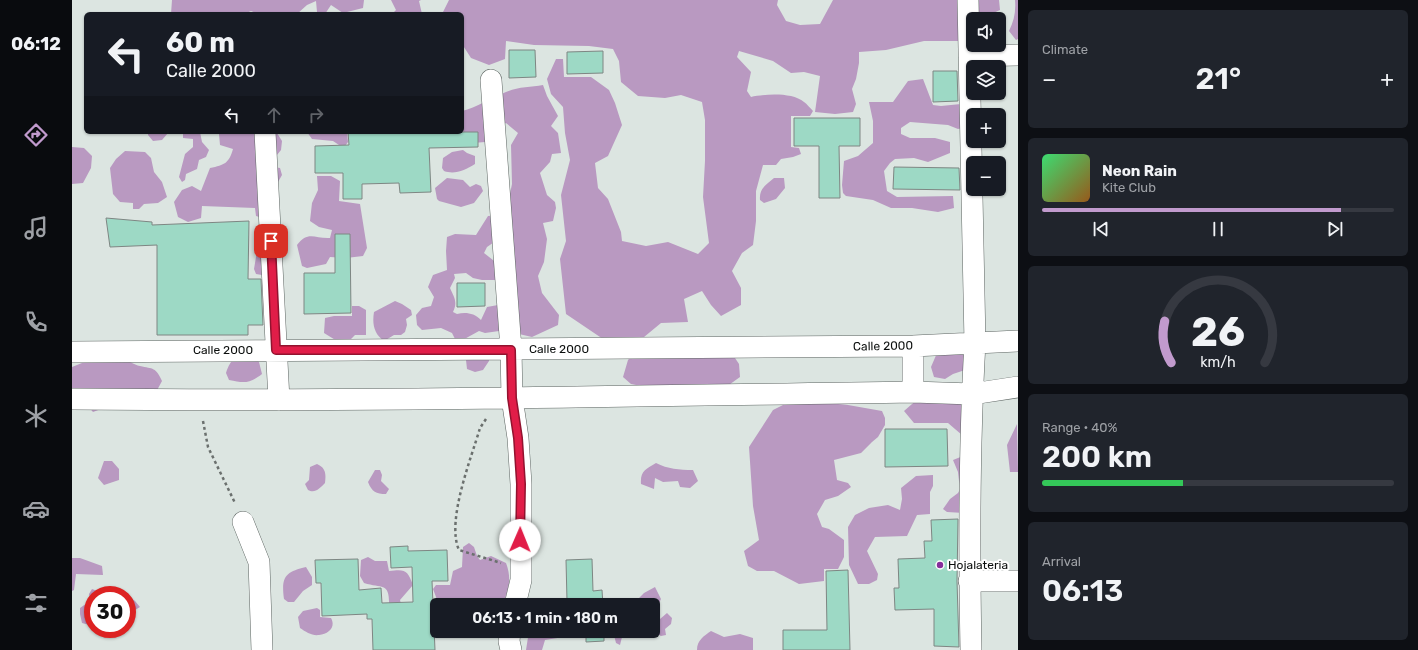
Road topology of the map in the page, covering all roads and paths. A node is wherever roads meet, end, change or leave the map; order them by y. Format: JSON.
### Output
{"nodes":[{"id":1,"x":968,"y":0,"type":"edge"},
{"id":2,"x":1018,"y":55,"type":"edge"},
{"id":3,"x":969,"y":56,"type":"junction"},
{"id":4,"x":491,"y":80,"type":"dead end"},
{"id":5,"x":265,"y":134,"type":"edge"},
{"id":6,"x":975,"y":344,"type":"junction"},
{"id":7,"x":1014,"y":344,"type":"edge"},
{"id":8,"x":913,"y":346,"type":"junction"},
{"id":9,"x":276,"y":350,"type":"junction"},
{"id":10,"x":511,"y":350,"type":"junction"},
{"id":11,"x":72,"y":352,"type":"edge"},
{"id":12,"x":1018,"y":388,"type":"edge"},
{"id":13,"x":913,"y":392,"type":"junction"},
{"id":14,"x":972,"y":394,"type":"junction"},
{"id":15,"x":507,"y":398,"type":"junction"},
{"id":16,"x":72,"y":399,"type":"edge"},
{"id":17,"x":199,"y":400,"type":"junction"},
{"id":18,"x":279,"y":400,"type":"junction"},
{"id":19,"x":243,"y":522,"type":"joint"},
{"id":20,"x":520,"y":569,"type":"junction"},
{"id":21,"x":1018,"y":580,"type":"edge"},
{"id":22,"x":970,"y":581,"type":"junction"},
{"id":23,"x":517,"y":598,"type":"edge"},
{"id":24,"x":509,"y":638,"type":"edge"},
{"id":25,"x":262,"y":650,"type":"edge"},
{"id":26,"x":511,"y":650,"type":"edge"},
{"id":27,"x":971,"y":650,"type":"edge"}],
"edges":[{"from":1,"to":3,"type":"street"},
{"from":2,"to":3,"type":"street"},
{"from":3,"to":6,"type":"street"},
{"from":4,"to":10,"type":"street"},
{"from":5,"to":9,"type":"street"},
{"from":6,"to":7,"type":"street","name":"Calle 2000"},
{"from":6,"to":8,"type":"street","name":"Calle 2000"},
{"from":6,"to":14,"type":"street"},
{"from":8,"to":10,"type":"street","name":"Calle 2000"},
{"from":8,"to":13,"type":"street"},
{"from":9,"to":10,"type":"street","name":"Calle 2000"},
{"from":9,"to":11,"type":"street","name":"Calle 2000"},
{"from":9,"to":18,"type":"street"},
{"from":10,"to":15,"type":"street"},
{"from":12,"to":14,"type":"street"},
{"from":13,"to":14,"type":"street"},
{"from":13,"to":15,"type":"street"},
{"from":14,"to":22,"type":"street"},
{"from":15,"to":18,"type":"street"},
{"from":15,"to":20,"type":"street"},
{"from":15,"to":20,"type":"path"},
{"from":16,"to":17,"type":"street"},
{"from":17,"to":18,"type":"street"},
{"from":17,"to":19,"type":"path"},
{"from":19,"to":25,"type":"street"},
{"from":20,"to":23,"type":"street"},
{"from":21,"to":22,"type":"street"},
{"from":22,"to":27,"type":"street"},
{"from":24,"to":26,"type":"street"}]}
